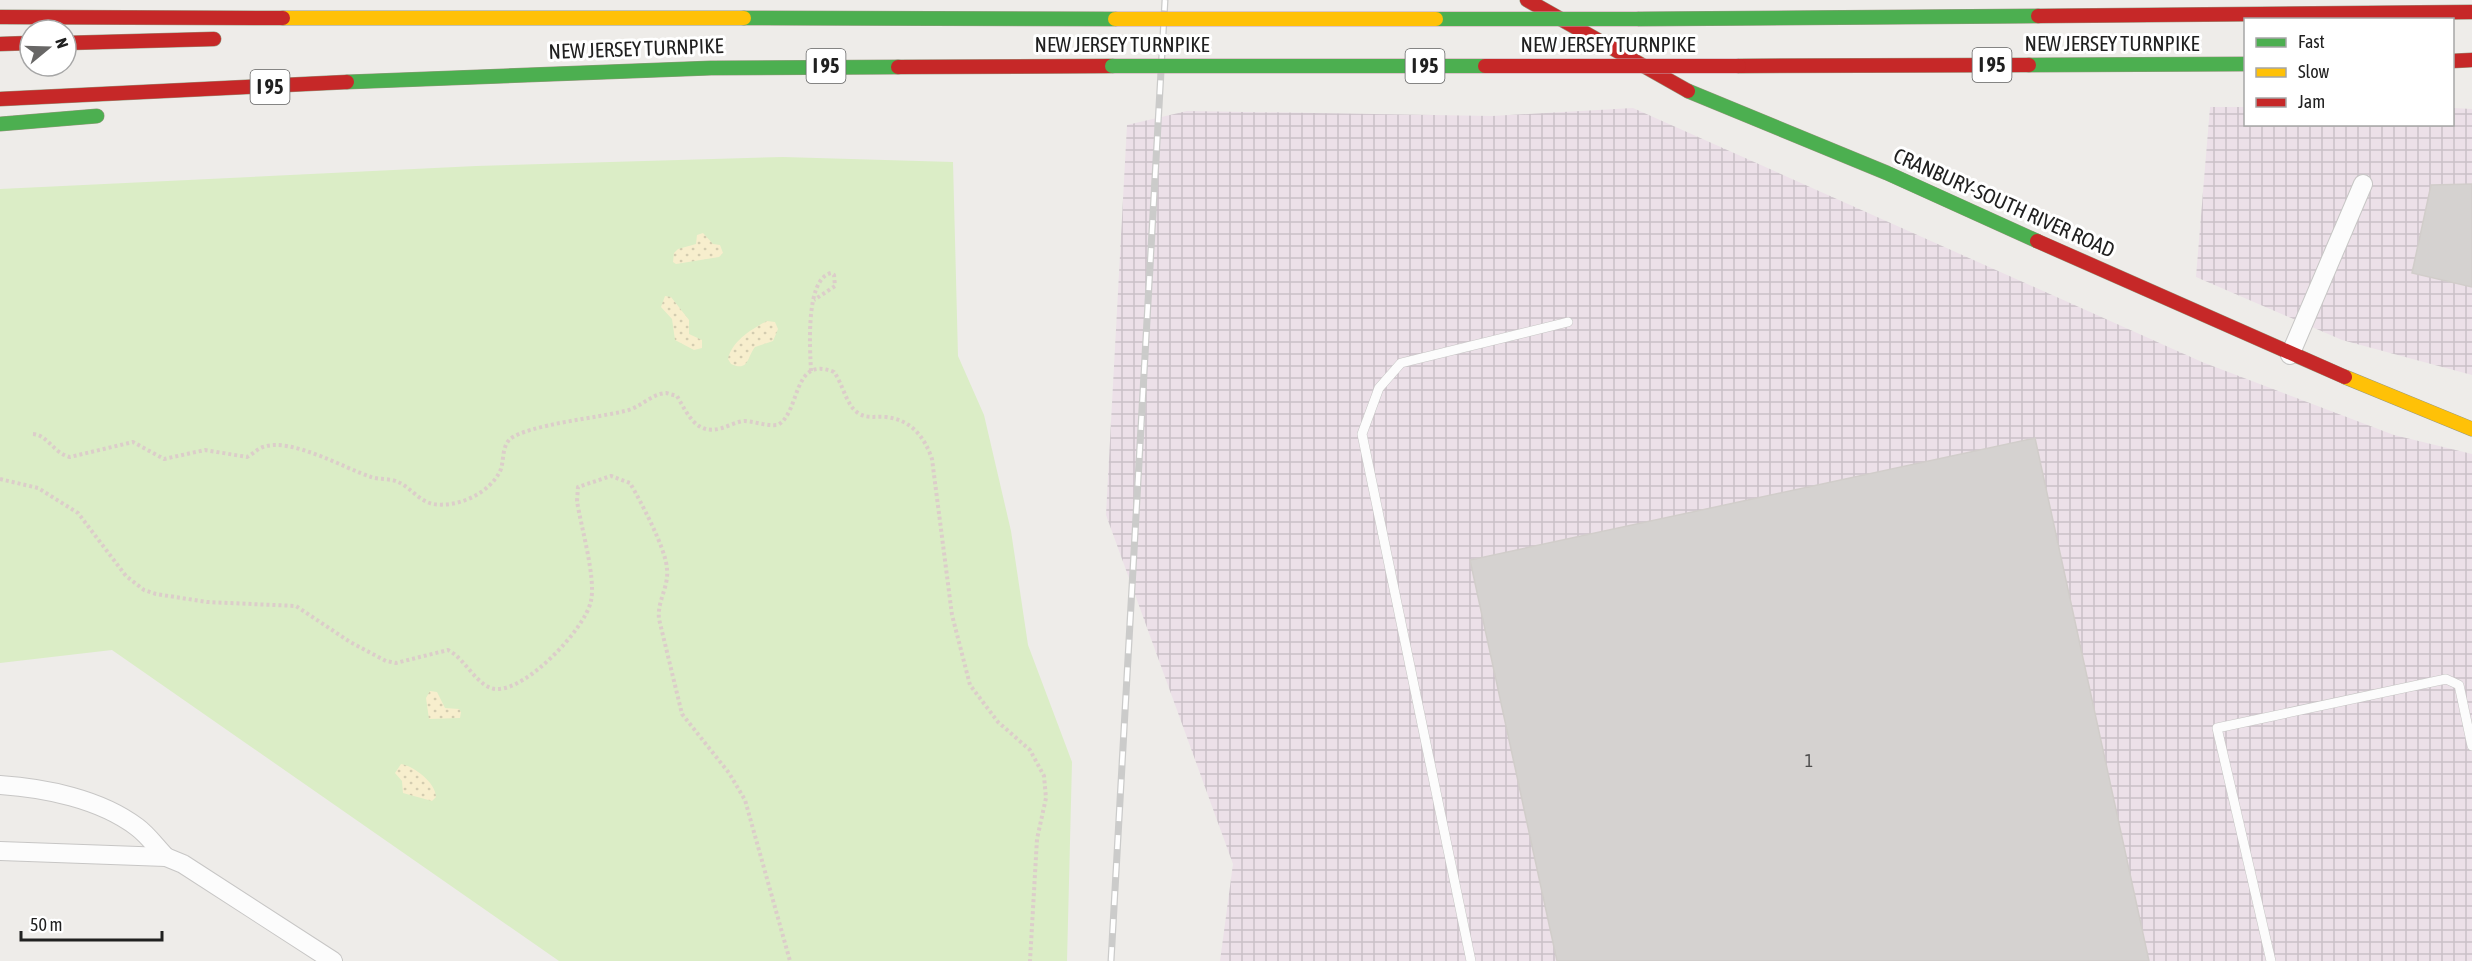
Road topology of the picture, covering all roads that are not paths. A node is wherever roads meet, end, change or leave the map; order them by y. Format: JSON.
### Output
{"nodes":[{"id":1,"x":1527,"y":0,"type":"edge"},
{"id":2,"x":2472,"y":12,"type":"edge"},
{"id":3,"x":0,"y":17,"type":"edge"},
{"id":4,"x":590,"y":17,"type":"junction"},
{"id":5,"x":332,"y":32,"type":"dead end"},
{"id":6,"x":226,"y":39,"type":"dead end"},
{"id":7,"x":78,"y":43,"type":"edge"},
{"id":8,"x":0,"y":44,"type":"edge"},
{"id":9,"x":18,"y":44,"type":"edge"},
{"id":10,"x":2472,"y":60,"type":"edge"},
{"id":11,"x":2454,"y":61,"type":"edge"},
{"id":12,"x":2244,"y":64,"type":"edge"},
{"id":13,"x":540,"y":73,"type":"junction"},
{"id":14,"x":354,"y":96,"type":"dead end"},
{"id":15,"x":0,"y":99,"type":"edge"},
{"id":16,"x":107,"y":116,"type":"dead end"},
{"id":17,"x":0,"y":124,"type":"edge"},
{"id":18,"x":2364,"y":184,"type":"dead end"},
{"id":19,"x":1569,"y":322,"type":"dead end"},
{"id":20,"x":2290,"y":355,"type":"junction"},
{"id":21,"x":2472,"y":429,"type":"edge"},
{"id":22,"x":2472,"y":746,"type":"edge"},
{"id":23,"x":0,"y":785,"type":"edge"},
{"id":24,"x":0,"y":851,"type":"edge"},
{"id":25,"x":166,"y":857,"type":"junction"},
{"id":26,"x":333,"y":961,"type":"edge"},
{"id":27,"x":1471,"y":961,"type":"edge"},
{"id":28,"x":2271,"y":961,"type":"edge"}],
"edges":[{"from":1,"to":20,"type":"main road","name":"CRANBURY-SOUTH RIVER ROAD"},
{"from":2,"to":4,"type":"main road","name":"NEW JERSEY TURNPIKE","number":"I 95","bridge":true},
{"from":3,"to":4,"type":"main road","name":"NEW JERSEY TURNPIKE","number":"I 95"},
{"from":4,"to":5,"type":"main road"},
{"from":6,"to":7,"type":"main road"},
{"from":8,"to":9,"type":"main road"},
{"from":10,"to":11,"type":"main road"},
{"from":12,"to":13,"type":"main road","name":"NEW JERSEY TURNPIKE","number":"I 95","bridge":true},
{"from":13,"to":14,"type":"main road"},
{"from":13,"to":15,"type":"main road","name":"NEW JERSEY TURNPIKE","number":"I 95"},
{"from":16,"to":17,"type":"main road"},
{"from":18,"to":20,"type":"street"},
{"from":19,"to":27,"type":"lane"},
{"from":20,"to":21,"type":"main road","name":"CRANBURY-SOUTH RIVER ROAD"},
{"from":22,"to":28,"type":"lane"},
{"from":23,"to":25,"type":"street"},
{"from":24,"to":25,"type":"street"},
{"from":25,"to":26,"type":"street"}]}
